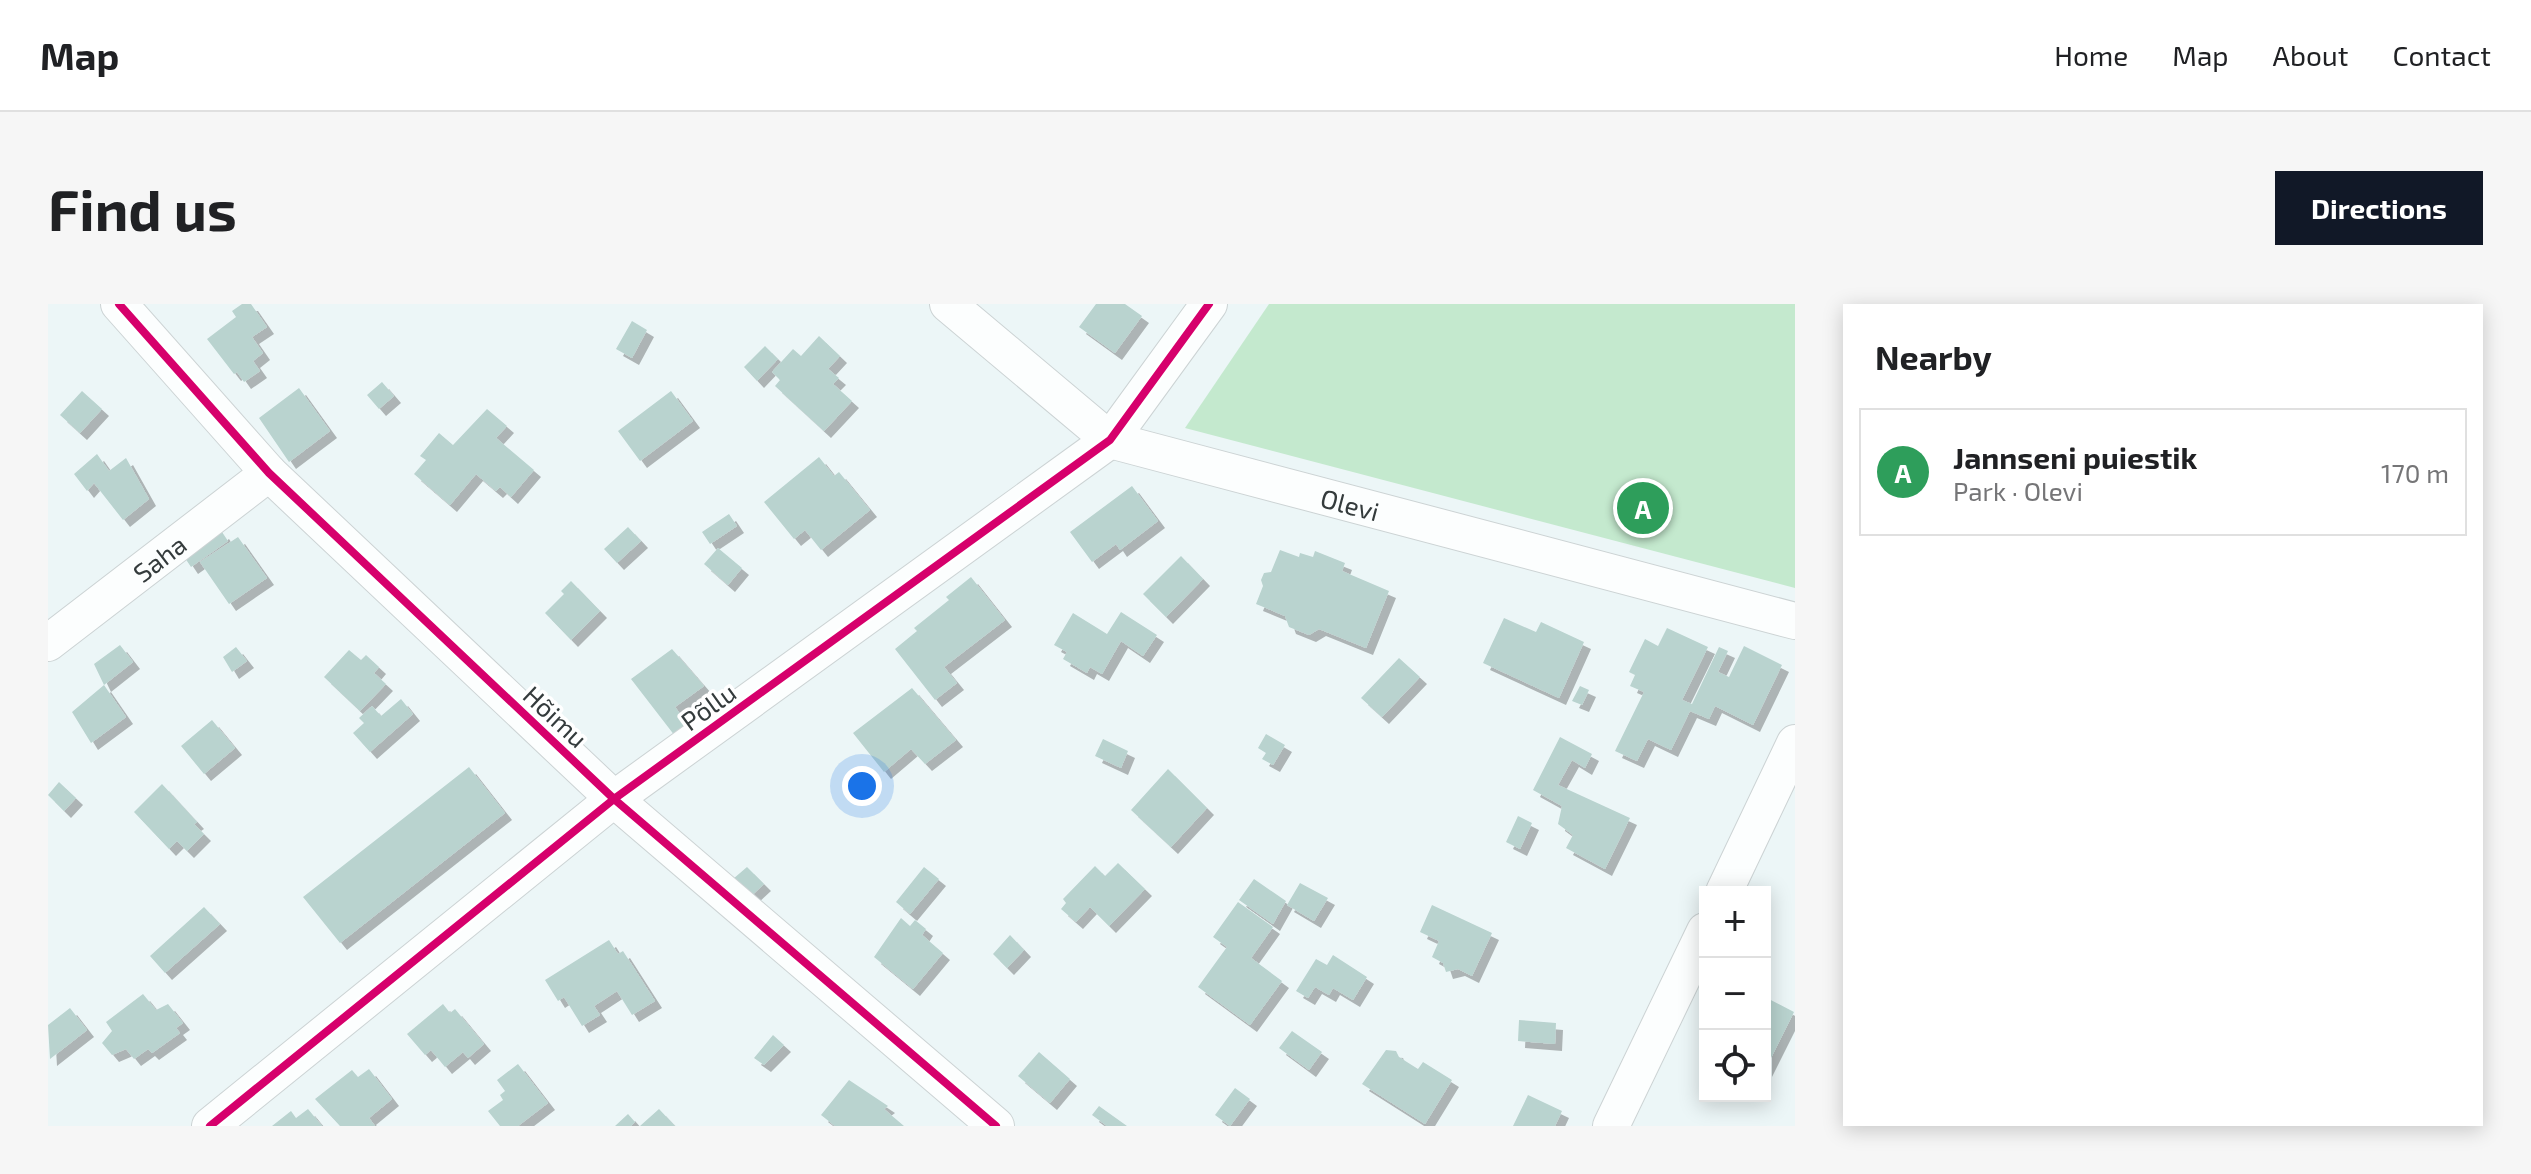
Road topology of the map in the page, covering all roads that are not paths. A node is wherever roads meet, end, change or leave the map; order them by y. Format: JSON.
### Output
{"nodes":[{"id":1,"x":119,"y":304,"type":"edge"},
{"id":2,"x":948,"y":304,"type":"edge"},
{"id":3,"x":1209,"y":304,"type":"edge"},
{"id":4,"x":1110,"y":440,"type":"junction"},
{"id":5,"x":269,"y":473,"type":"junction"},
{"id":6,"x":1795,"y":621,"type":"edge"},
{"id":7,"x":48,"y":643,"type":"edge"},
{"id":8,"x":1795,"y":743,"type":"edge"},
{"id":9,"x":614,"y":799,"type":"junction"},
{"id":10,"x":1727,"y":886,"type":"edge"},
{"id":11,"x":1699,"y":943,"type":"edge"},
{"id":12,"x":210,"y":1126,"type":"edge"},
{"id":13,"x":996,"y":1126,"type":"edge"},
{"id":14,"x":1611,"y":1126,"type":"edge"}],
"edges":[{"from":1,"to":5,"type":"street","name":"Hõimu"},
{"from":2,"to":4,"type":"street","name":"Olevi"},
{"from":3,"to":4,"type":"street","name":"Põllu"},
{"from":4,"to":6,"type":"street","name":"Olevi"},
{"from":4,"to":9,"type":"street","name":"Põllu"},
{"from":5,"to":7,"type":"street","name":"Saha"},
{"from":5,"to":9,"type":"street","name":"Hõimu"},
{"from":8,"to":10,"type":"street"},
{"from":9,"to":12,"type":"street","name":"Põllu"},
{"from":9,"to":13,"type":"street","name":"Hõimu"},
{"from":11,"to":14,"type":"street"}]}
